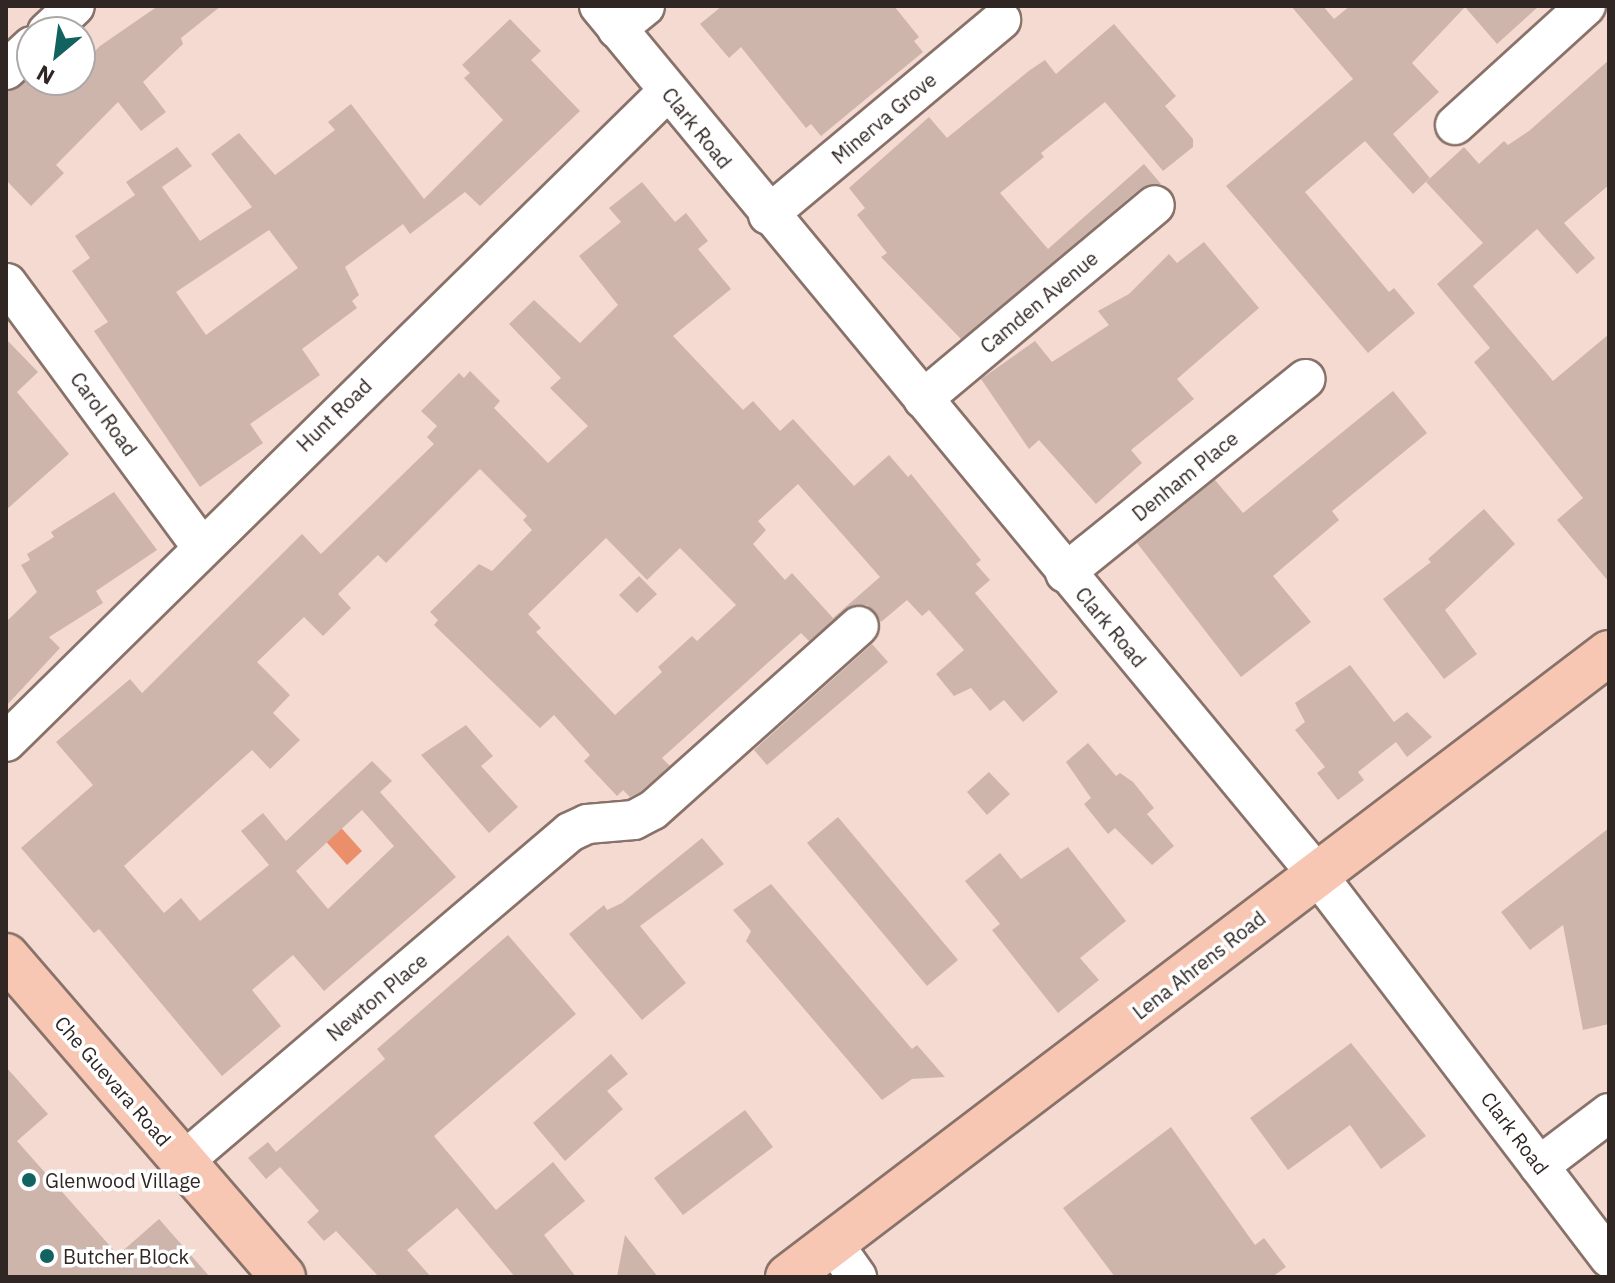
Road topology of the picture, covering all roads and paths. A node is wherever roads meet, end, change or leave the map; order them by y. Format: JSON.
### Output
{"nodes":[{"id":1,"x":1586,"y":6,"type":"edge"},
{"id":2,"x":620,"y":14,"type":"edge"},
{"id":3,"x":1001,"y":20,"type":"dead end"},
{"id":4,"x":667,"y":92,"type":"junction"},
{"id":5,"x":1455,"y":125,"type":"dead end"},
{"id":6,"x":1155,"y":205,"type":"dead end"},
{"id":7,"x":768,"y":215,"type":"junction"},
{"id":8,"x":7,"y":283,"type":"edge"},
{"id":9,"x":1305,"y":379,"type":"dead end"},
{"id":10,"x":923,"y":399,"type":"junction"},
{"id":11,"x":201,"y":546,"type":"junction"},
{"id":12,"x":1065,"y":573,"type":"junction"},
{"id":13,"x":859,"y":626,"type":"dead end"},
{"id":14,"x":1609,"y":653,"type":"edge"},
{"id":15,"x":6,"y":742,"type":"edge"},
{"id":16,"x":1316,"y":873,"type":"junction"},
{"id":17,"x":6,"y":956,"type":"edge"},
{"id":18,"x":1609,"y":1113,"type":"edge"},
{"id":19,"x":184,"y":1161,"type":"junction"},
{"id":20,"x":1539,"y":1166,"type":"junction"},
{"id":21,"x":1609,"y":1258,"type":"edge"},
{"id":22,"x":845,"y":1260,"type":"edge"},
{"id":23,"x":283,"y":1277,"type":"edge"},
{"id":24,"x":788,"y":1277,"type":"edge"}],
"edges":[{"from":1,"to":5,"type":"street"},
{"from":2,"to":4,"type":"street","name":"Clark Road"},
{"from":3,"to":7,"type":"street","name":"Minerva Grove"},
{"from":4,"to":7,"type":"street","name":"Clark Road"},
{"from":4,"to":11,"type":"street","name":"Hunt Road"},
{"from":6,"to":10,"type":"street","name":"Camden Avenue"},
{"from":7,"to":10,"type":"street","name":"Clark Road"},
{"from":8,"to":11,"type":"street","name":"Carol Road"},
{"from":9,"to":12,"type":"street","name":"Denham Place"},
{"from":10,"to":12,"type":"street","name":"Clark Road"},
{"from":11,"to":15,"type":"street","name":"Hunt Road"},
{"from":12,"to":16,"type":"street","name":"Clark Road"},
{"from":13,"to":19,"type":"street","name":"Newton Place"},
{"from":14,"to":16,"type":"main road","name":"Lena Ahrens Road"},
{"from":16,"to":20,"type":"street","name":"Clark Road"},
{"from":16,"to":22,"type":"main road","name":"Lena Ahrens Road"},
{"from":17,"to":19,"type":"main road","name":"Che Guevara Road"},
{"from":18,"to":20,"type":"street"},
{"from":19,"to":23,"type":"main road","name":"Che Guevara Road"},
{"from":20,"to":21,"type":"street","name":"Clark Road"},
{"from":22,"to":24,"type":"main road","name":"Lena Ahrens Road"}]}
